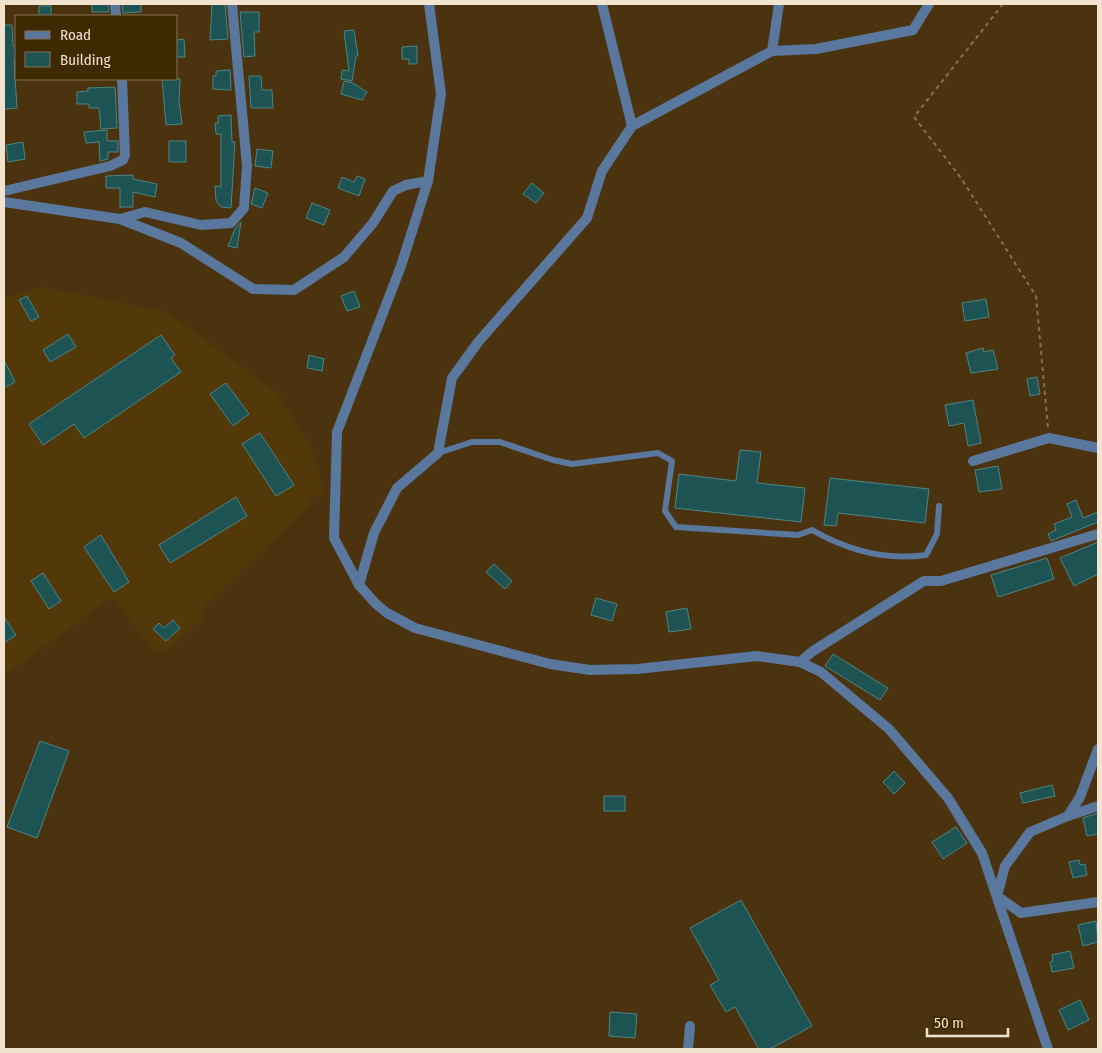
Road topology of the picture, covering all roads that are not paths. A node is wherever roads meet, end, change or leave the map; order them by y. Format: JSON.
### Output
{"nodes":[{"id":1,"x":232,"y":4,"type":"edge"},
{"id":2,"x":429,"y":4,"type":"edge"},
{"id":3,"x":602,"y":4,"type":"edge"},
{"id":4,"x":779,"y":4,"type":"edge"},
{"id":5,"x":929,"y":4,"type":"edge"},
{"id":6,"x":772,"y":51,"type":"junction"},
{"id":7,"x":122,"y":80,"type":"edge"},
{"id":8,"x":632,"y":126,"type":"junction"},
{"id":9,"x":428,"y":181,"type":"junction"},
{"id":10,"x":4,"y":191,"type":"edge"},
{"id":11,"x":4,"y":202,"type":"edge"},
{"id":12,"x":120,"y":219,"type":"junction"},
{"id":13,"x":1098,"y":448,"type":"edge"},
{"id":14,"x":438,"y":453,"type":"junction"},
{"id":15,"x":973,"y":461,"type":"dead end"},
{"id":16,"x":939,"y":506,"type":"dead end"},
{"id":17,"x":1098,"y":534,"type":"edge"},
{"id":18,"x":359,"y":585,"type":"junction"},
{"id":19,"x":800,"y":662,"type":"junction"},
{"id":20,"x":1098,"y":749,"type":"edge"},
{"id":21,"x":1098,"y":806,"type":"edge"},
{"id":22,"x":1068,"y":816,"type":"junction"},
{"id":23,"x":997,"y":896,"type":"junction"},
{"id":24,"x":1098,"y":902,"type":"edge"},
{"id":25,"x":690,"y":1026,"type":"dead end"},
{"id":26,"x":688,"y":1049,"type":"edge"},
{"id":27,"x":1048,"y":1049,"type":"edge"}],
"edges":[{"from":1,"to":12,"type":"street"},
{"from":2,"to":9,"type":"street"},
{"from":3,"to":8,"type":"street"},
{"from":4,"to":6,"type":"street"},
{"from":5,"to":6,"type":"street"},
{"from":6,"to":8,"type":"street"},
{"from":7,"to":10,"type":"street"},
{"from":8,"to":14,"type":"street"},
{"from":9,"to":12,"type":"street"},
{"from":9,"to":18,"type":"street"},
{"from":11,"to":12,"type":"street"},
{"from":13,"to":15,"type":"street"},
{"from":14,"to":16,"type":"lane"},
{"from":14,"to":18,"type":"street"},
{"from":17,"to":19,"type":"street"},
{"from":18,"to":19,"type":"street"},
{"from":19,"to":23,"type":"street"},
{"from":20,"to":22,"type":"street"},
{"from":21,"to":22,"type":"street"},
{"from":22,"to":23,"type":"street"},
{"from":23,"to":24,"type":"street"},
{"from":23,"to":27,"type":"street"},
{"from":25,"to":26,"type":"street"}]}
